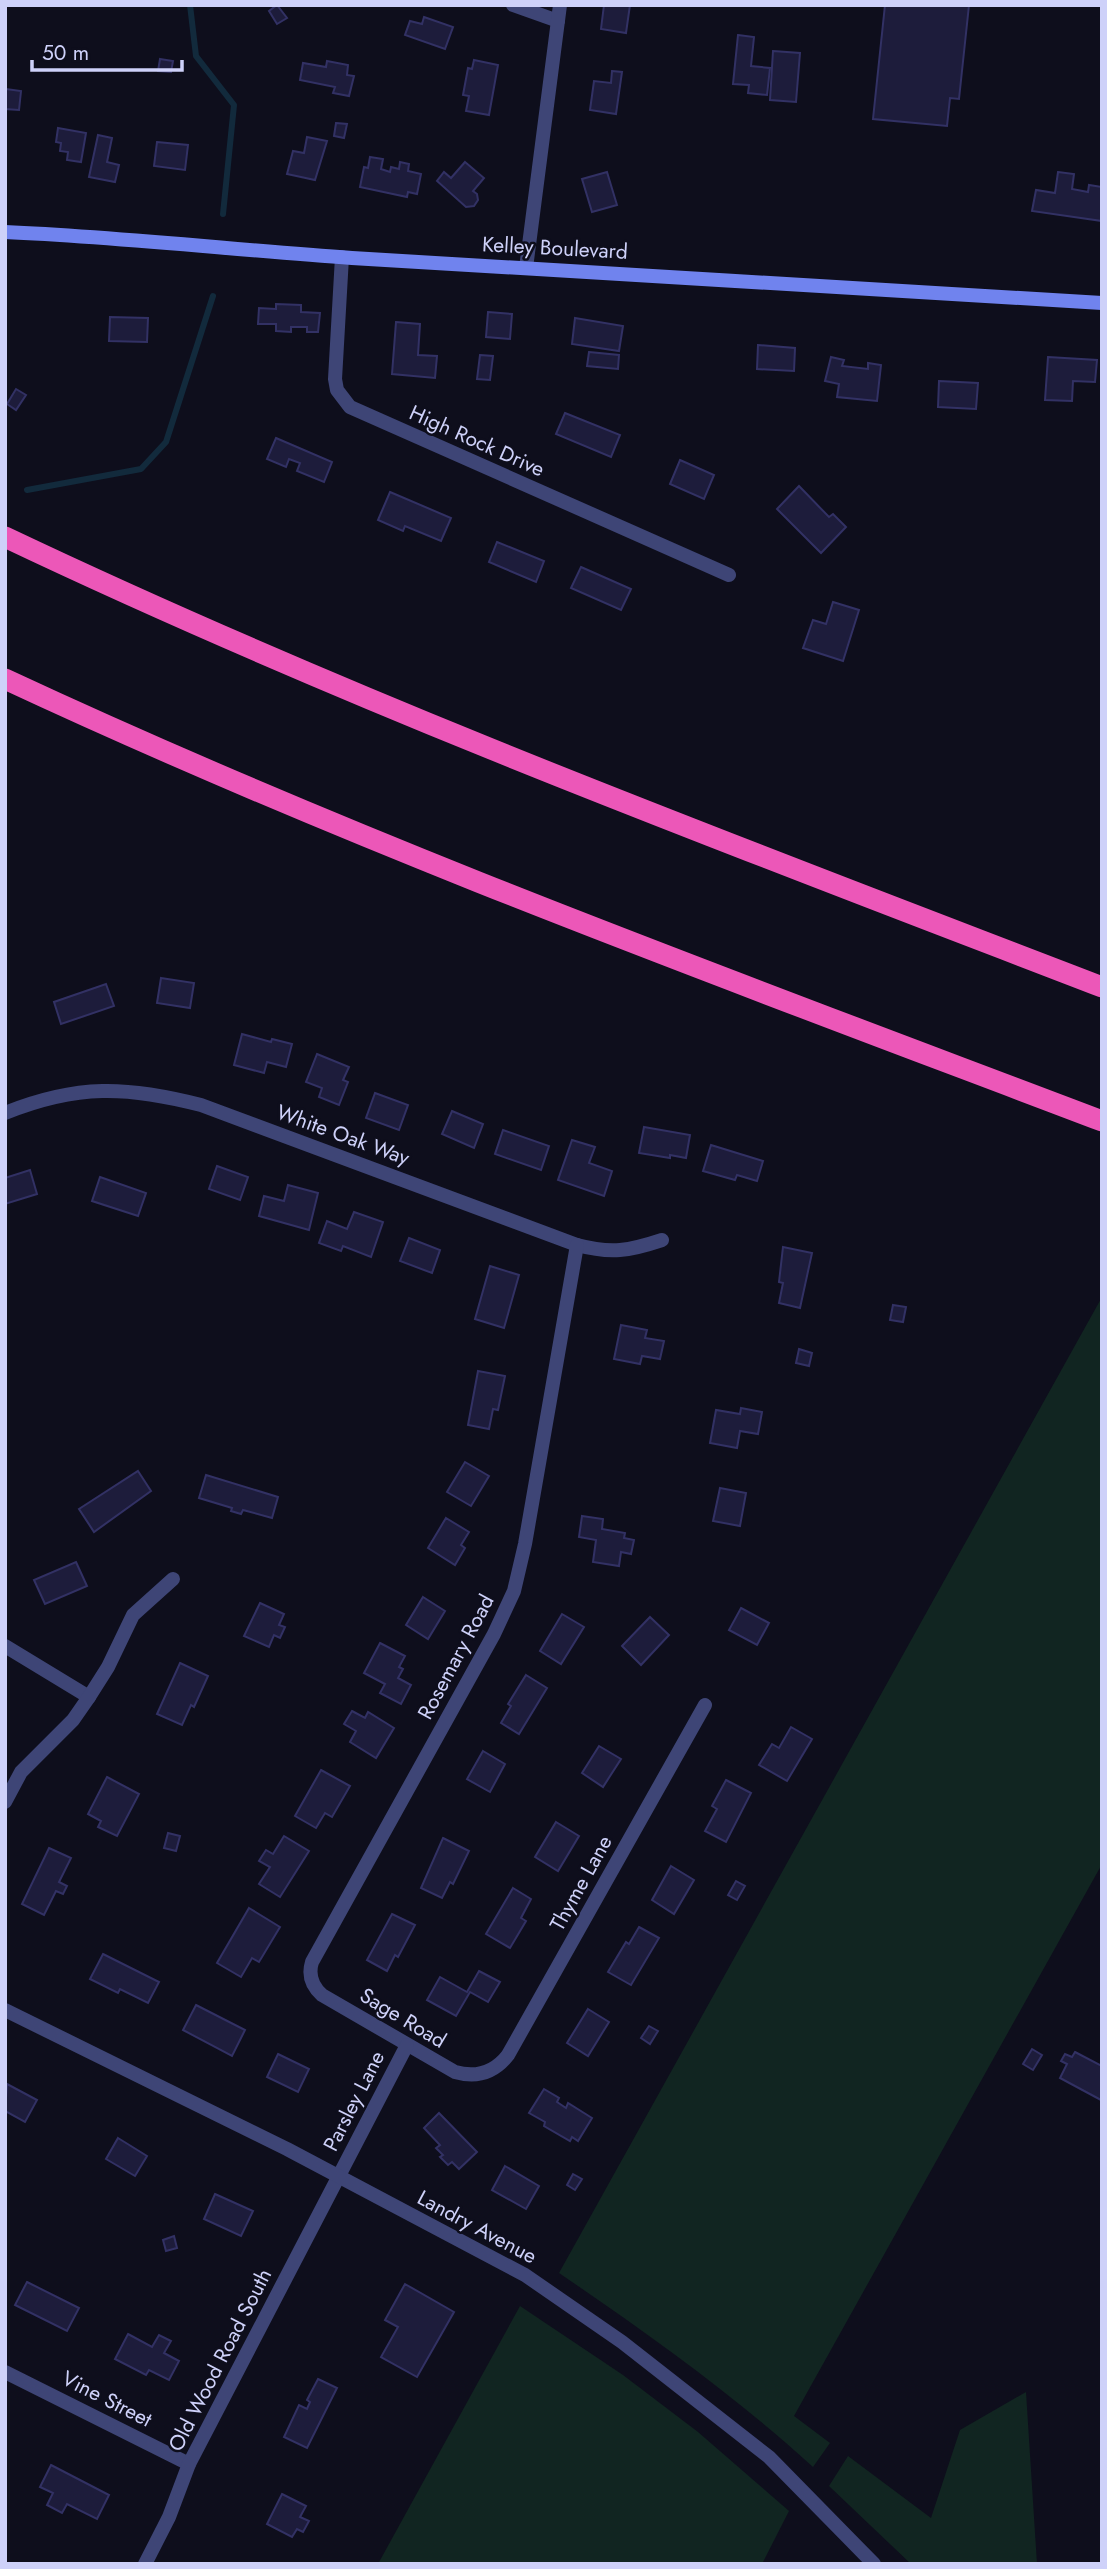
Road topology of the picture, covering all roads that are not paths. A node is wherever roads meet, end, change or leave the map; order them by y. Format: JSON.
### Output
{"nodes":[{"id":1,"x":513,"y":5,"type":"edge"},
{"id":2,"x":560,"y":5,"type":"edge"},
{"id":3,"x":558,"y":22,"type":"junction"},
{"id":4,"x":5,"y":232,"type":"edge"},
{"id":5,"x":342,"y":257,"type":"junction"},
{"id":6,"x":526,"y":268,"type":"junction"},
{"id":7,"x":1102,"y":303,"type":"edge"},
{"id":8,"x":5,"y":537,"type":"edge"},
{"id":9,"x":729,"y":575,"type":"dead end"},
{"id":10,"x":5,"y":679,"type":"edge"},
{"id":11,"x":1102,"y":987,"type":"edge"},
{"id":12,"x":5,"y":1113,"type":"edge"},
{"id":13,"x":1102,"y":1121,"type":"edge"},
{"id":14,"x":662,"y":1240,"type":"dead end"},
{"id":15,"x":577,"y":1245,"type":"junction"},
{"id":16,"x":173,"y":1579,"type":"dead end"},
{"id":17,"x":5,"y":1646,"type":"edge"},
{"id":18,"x":89,"y":1697,"type":"junction"},
{"id":19,"x":705,"y":1705,"type":"dead end"},
{"id":20,"x":5,"y":1802,"type":"edge"},
{"id":21,"x":311,"y":1978,"type":"joint"},
{"id":22,"x":5,"y":2010,"type":"edge"},
{"id":23,"x":407,"y":2045,"type":"junction"},
{"id":24,"x":484,"y":2073,"type":"joint"},
{"id":25,"x":338,"y":2177,"type":"junction"},
{"id":26,"x":5,"y":2372,"type":"edge"},
{"id":27,"x":189,"y":2464,"type":"junction"},
{"id":28,"x":145,"y":2564,"type":"edge"},
{"id":29,"x":874,"y":2564,"type":"edge"}],
"edges":[{"from":1,"to":3,"type":"street"},
{"from":2,"to":3,"type":"street"},
{"from":3,"to":6,"type":"street"},
{"from":4,"to":5,"type":"main road","name":"Kelley Boulevard"},
{"from":5,"to":6,"type":"main road","name":"Kelley Boulevard"},
{"from":5,"to":9,"type":"street","name":"High Rock Drive"},
{"from":6,"to":7,"type":"main road","name":"Kelley Boulevard"},
{"from":8,"to":11,"type":"highway"},
{"from":10,"to":13,"type":"highway"},
{"from":12,"to":15,"type":"street","name":"White Oak Way"},
{"from":14,"to":15,"type":"street","name":"White Oak Way"},
{"from":15,"to":21,"type":"street","name":"Rosemary Road"},
{"from":16,"to":18,"type":"street"},
{"from":17,"to":18,"type":"street"},
{"from":18,"to":20,"type":"street"},
{"from":19,"to":24,"type":"street","name":"Thyme Lane"},
{"from":21,"to":23,"type":"street","name":"Sage Road"},
{"from":22,"to":25,"type":"street","name":"Landry Avenue"},
{"from":23,"to":24,"type":"street","name":"Sage Road"},
{"from":23,"to":25,"type":"street","name":"Parsley Lane"},
{"from":25,"to":27,"type":"street","name":"Old Wood Road South"},
{"from":25,"to":29,"type":"street","name":"Landry Avenue"},
{"from":26,"to":27,"type":"street","name":"Vine Street"},
{"from":27,"to":28,"type":"street","name":"Old Wood Road South"}]}
